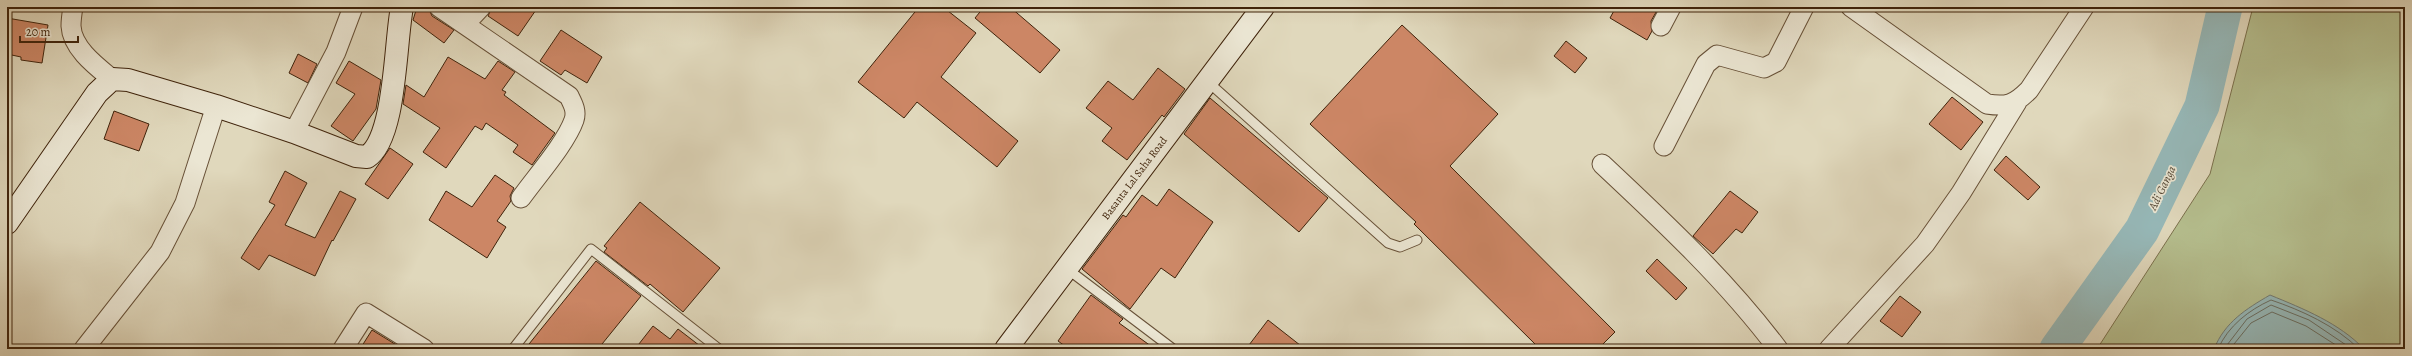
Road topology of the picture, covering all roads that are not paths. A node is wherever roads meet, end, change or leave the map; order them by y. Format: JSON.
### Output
{"nodes":[{"id":1,"x":73,"y":7,"type":"edge"},
{"id":2,"x":353,"y":7,"type":"edge"},
{"id":3,"x":402,"y":7,"type":"edge"},
{"id":4,"x":439,"y":7,"type":"edge"},
{"id":5,"x":481,"y":7,"type":"edge"},
{"id":6,"x":1263,"y":7,"type":"edge"},
{"id":7,"x":1670,"y":7,"type":"edge"},
{"id":8,"x":1804,"y":7,"type":"edge"},
{"id":9,"x":1851,"y":7,"type":"edge"},
{"id":10,"x":2084,"y":7,"type":"edge"},
{"id":11,"x":465,"y":24,"type":"junction"},
{"id":12,"x":1660,"y":26,"type":"dead end"},
{"id":13,"x":112,"y":79,"type":"junction"},
{"id":14,"x":1207,"y":81,"type":"junction"},
{"id":15,"x":2017,"y":102,"type":"junction"},
{"id":16,"x":216,"y":106,"type":"junction"},
{"id":17,"x":294,"y":132,"type":"junction"},
{"id":18,"x":1664,"y":146,"type":"dead end"},
{"id":19,"x":1602,"y":164,"type":"dead end"},
{"id":20,"x":521,"y":198,"type":"dead end"},
{"id":21,"x":7,"y":223,"type":"edge"},
{"id":22,"x":1417,"y":240,"type":"dead end"},
{"id":23,"x":1066,"y":268,"type":"junction"},
{"id":24,"x":84,"y":349,"type":"edge"},
{"id":25,"x":343,"y":349,"type":"edge"},
{"id":26,"x":424,"y":349,"type":"edge"},
{"id":27,"x":513,"y":349,"type":"edge"},
{"id":28,"x":719,"y":349,"type":"edge"},
{"id":29,"x":1006,"y":349,"type":"edge"},
{"id":30,"x":1173,"y":349,"type":"edge"},
{"id":31,"x":1778,"y":349,"type":"edge"},
{"id":32,"x":1829,"y":349,"type":"edge"}],
"edges":[{"from":1,"to":13,"type":"street"},
{"from":2,"to":17,"type":"street"},
{"from":3,"to":17,"type":"street"},
{"from":4,"to":11,"type":"street"},
{"from":5,"to":11,"type":"street"},
{"from":6,"to":14,"type":"street","name":"Basanta Lal Saha Road"},
{"from":7,"to":12,"type":"street"},
{"from":8,"to":18,"type":"street"},
{"from":9,"to":15,"type":"street"},
{"from":10,"to":15,"type":"street"},
{"from":11,"to":20,"type":"street"},
{"from":13,"to":16,"type":"street"},
{"from":13,"to":21,"type":"street"},
{"from":14,"to":22,"type":"lane"},
{"from":14,"to":23,"type":"street","name":"Basanta Lal Saha Road"},
{"from":15,"to":32,"type":"street"},
{"from":16,"to":17,"type":"street"},
{"from":16,"to":24,"type":"street"},
{"from":19,"to":31,"type":"street"},
{"from":23,"to":29,"type":"street","name":"Basanta Lal Saha Road"},
{"from":23,"to":30,"type":"lane"},
{"from":25,"to":26,"type":"street"},
{"from":27,"to":28,"type":"lane"}]}
